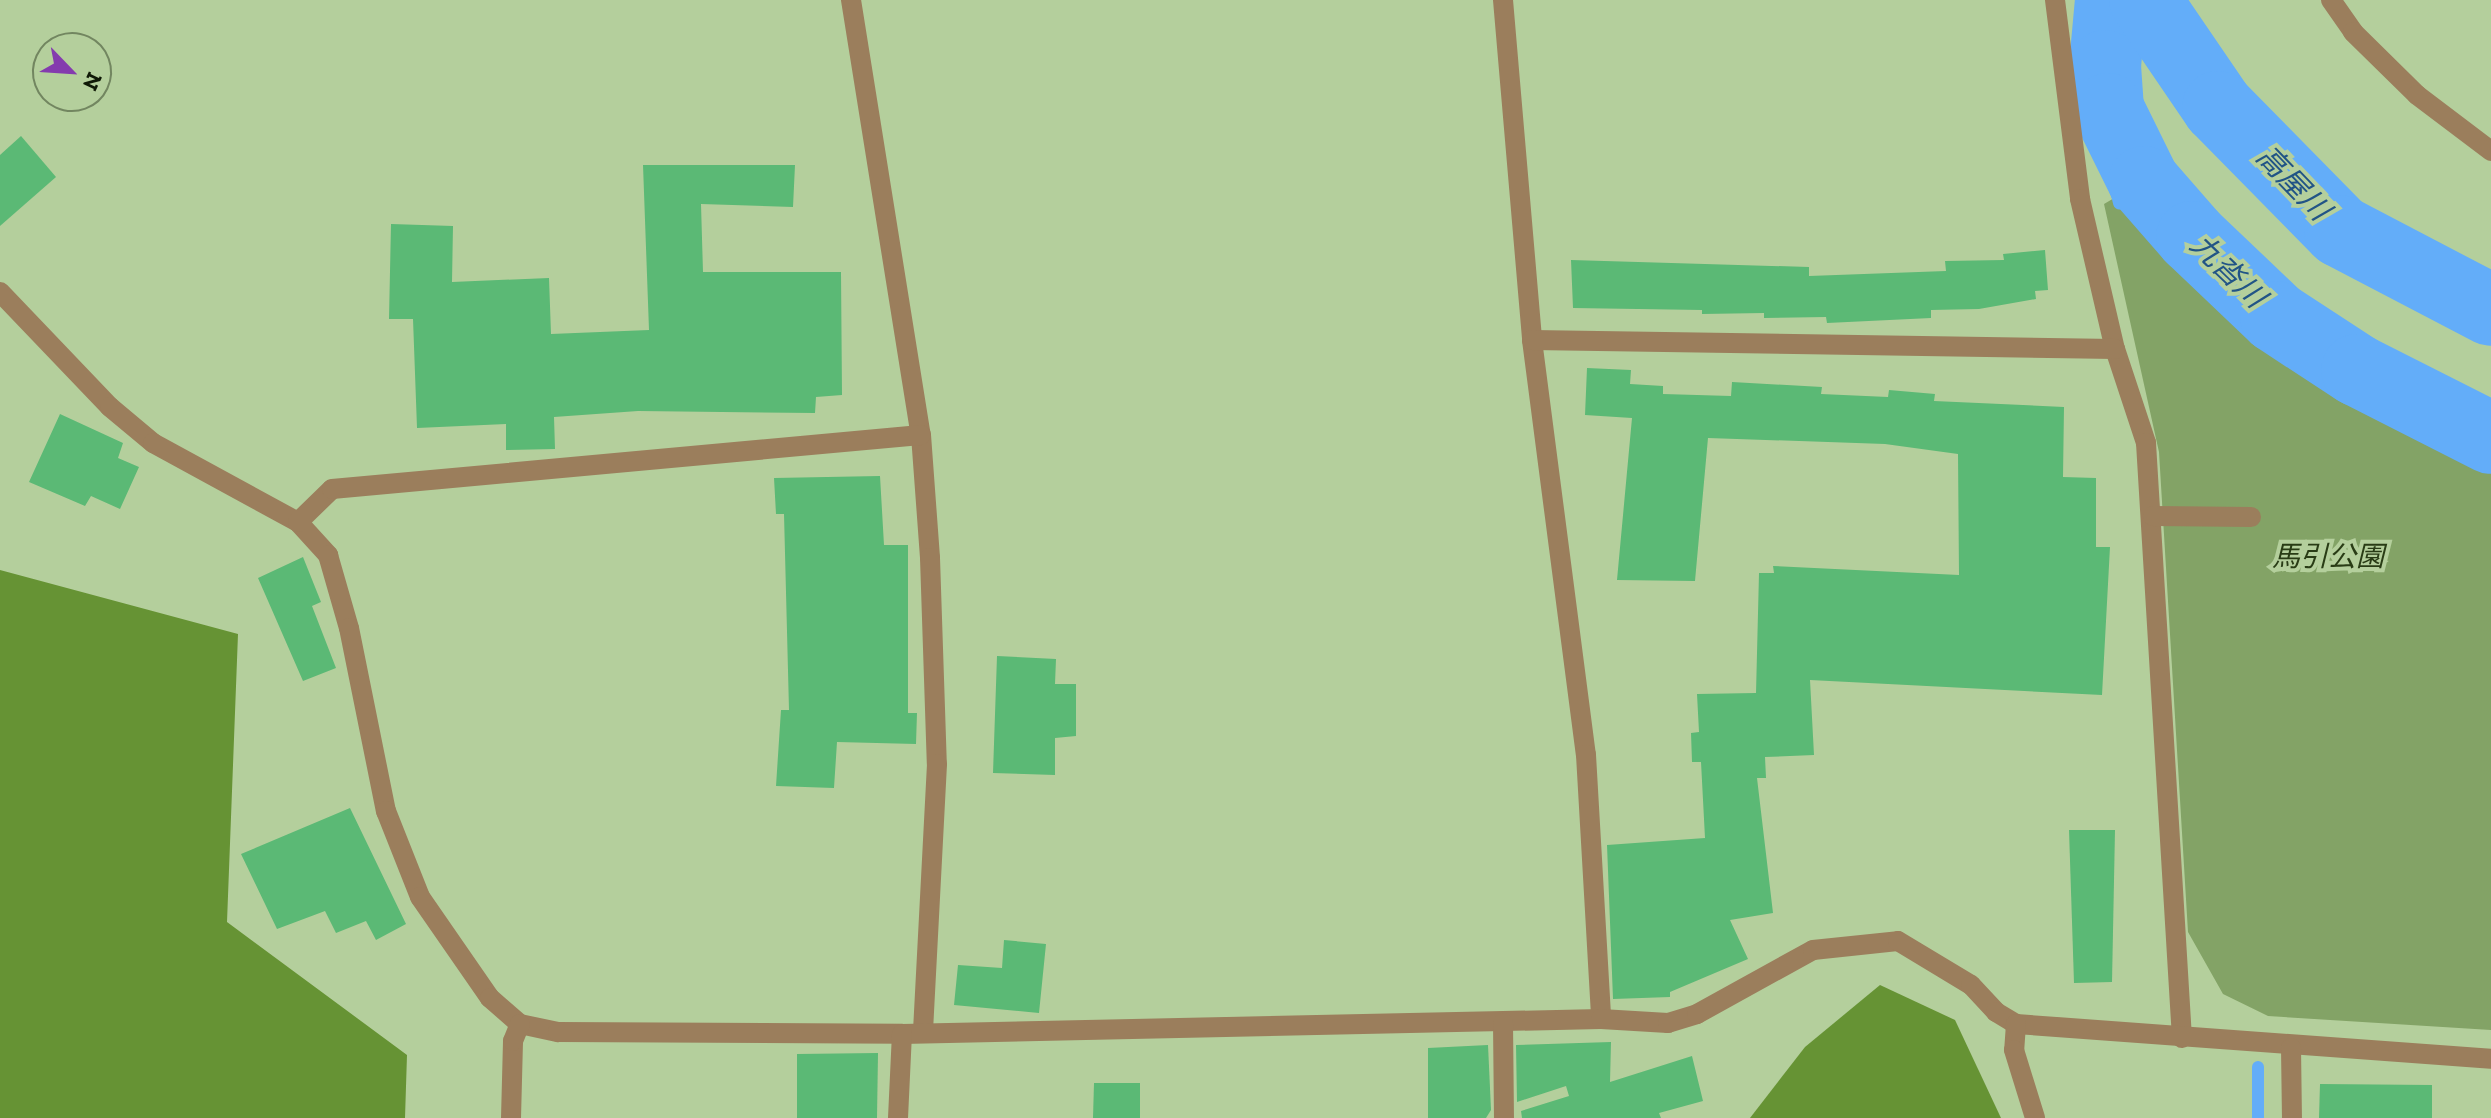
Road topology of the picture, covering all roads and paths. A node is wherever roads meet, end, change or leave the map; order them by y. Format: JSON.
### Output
{"nodes":[{"id":1,"x":851,"y":0,"type":"edge"},
{"id":2,"x":1503,"y":0,"type":"edge"},
{"id":3,"x":2055,"y":0,"type":"edge"},
{"id":4,"x":2331,"y":0,"type":"edge"},
{"id":5,"x":2491,"y":151,"type":"edge"},
{"id":6,"x":0,"y":292,"type":"edge"},
{"id":7,"x":1532,"y":340,"type":"junction"},
{"id":8,"x":2115,"y":349,"type":"junction"},
{"id":9,"x":921,"y":435,"type":"junction"},
{"id":10,"x":2153,"y":516,"type":"junction"},
{"id":11,"x":2251,"y":517,"type":"dead end"},
{"id":12,"x":298,"y":522,"type":"junction"},
{"id":13,"x":1601,"y":1019,"type":"junction"},
{"id":14,"x":1503,"y":1023,"type":"junction"},
{"id":15,"x":520,"y":1024,"type":"junction"},
{"id":16,"x":2016,"y":1024,"type":"junction"},
{"id":17,"x":923,"y":1033,"type":"junction"},
{"id":18,"x":902,"y":1034,"type":"junction"},
{"id":19,"x":2182,"y":1038,"type":"junction"},
{"id":20,"x":2291,"y":1048,"type":"junction"},
{"id":21,"x":2491,"y":1059,"type":"edge"},
{"id":22,"x":511,"y":1118,"type":"edge"},
{"id":23,"x":898,"y":1118,"type":"edge"},
{"id":24,"x":1504,"y":1118,"type":"edge"},
{"id":25,"x":2035,"y":1118,"type":"edge"},
{"id":26,"x":2292,"y":1118,"type":"edge"}],
"edges":[{"from":1,"to":9,"type":"street"},
{"from":2,"to":7,"type":"street"},
{"from":3,"to":8,"type":"street"},
{"from":4,"to":5,"type":"street"},
{"from":6,"to":12,"type":"street"},
{"from":7,"to":8,"type":"street"},
{"from":7,"to":13,"type":"street"},
{"from":8,"to":10,"type":"street"},
{"from":9,"to":12,"type":"street"},
{"from":9,"to":17,"type":"street"},
{"from":10,"to":11,"type":"street"},
{"from":10,"to":19,"type":"street"},
{"from":12,"to":15,"type":"street"},
{"from":13,"to":14,"type":"street"},
{"from":13,"to":16,"type":"street"},
{"from":14,"to":17,"type":"street"},
{"from":14,"to":24,"type":"street"},
{"from":15,"to":18,"type":"street"},
{"from":15,"to":22,"type":"street"},
{"from":16,"to":19,"type":"street"},
{"from":16,"to":25,"type":"street"},
{"from":17,"to":18,"type":"street"},
{"from":18,"to":23,"type":"street"},
{"from":19,"to":20,"type":"street"},
{"from":20,"to":21,"type":"street"},
{"from":20,"to":26,"type":"street"}]}
